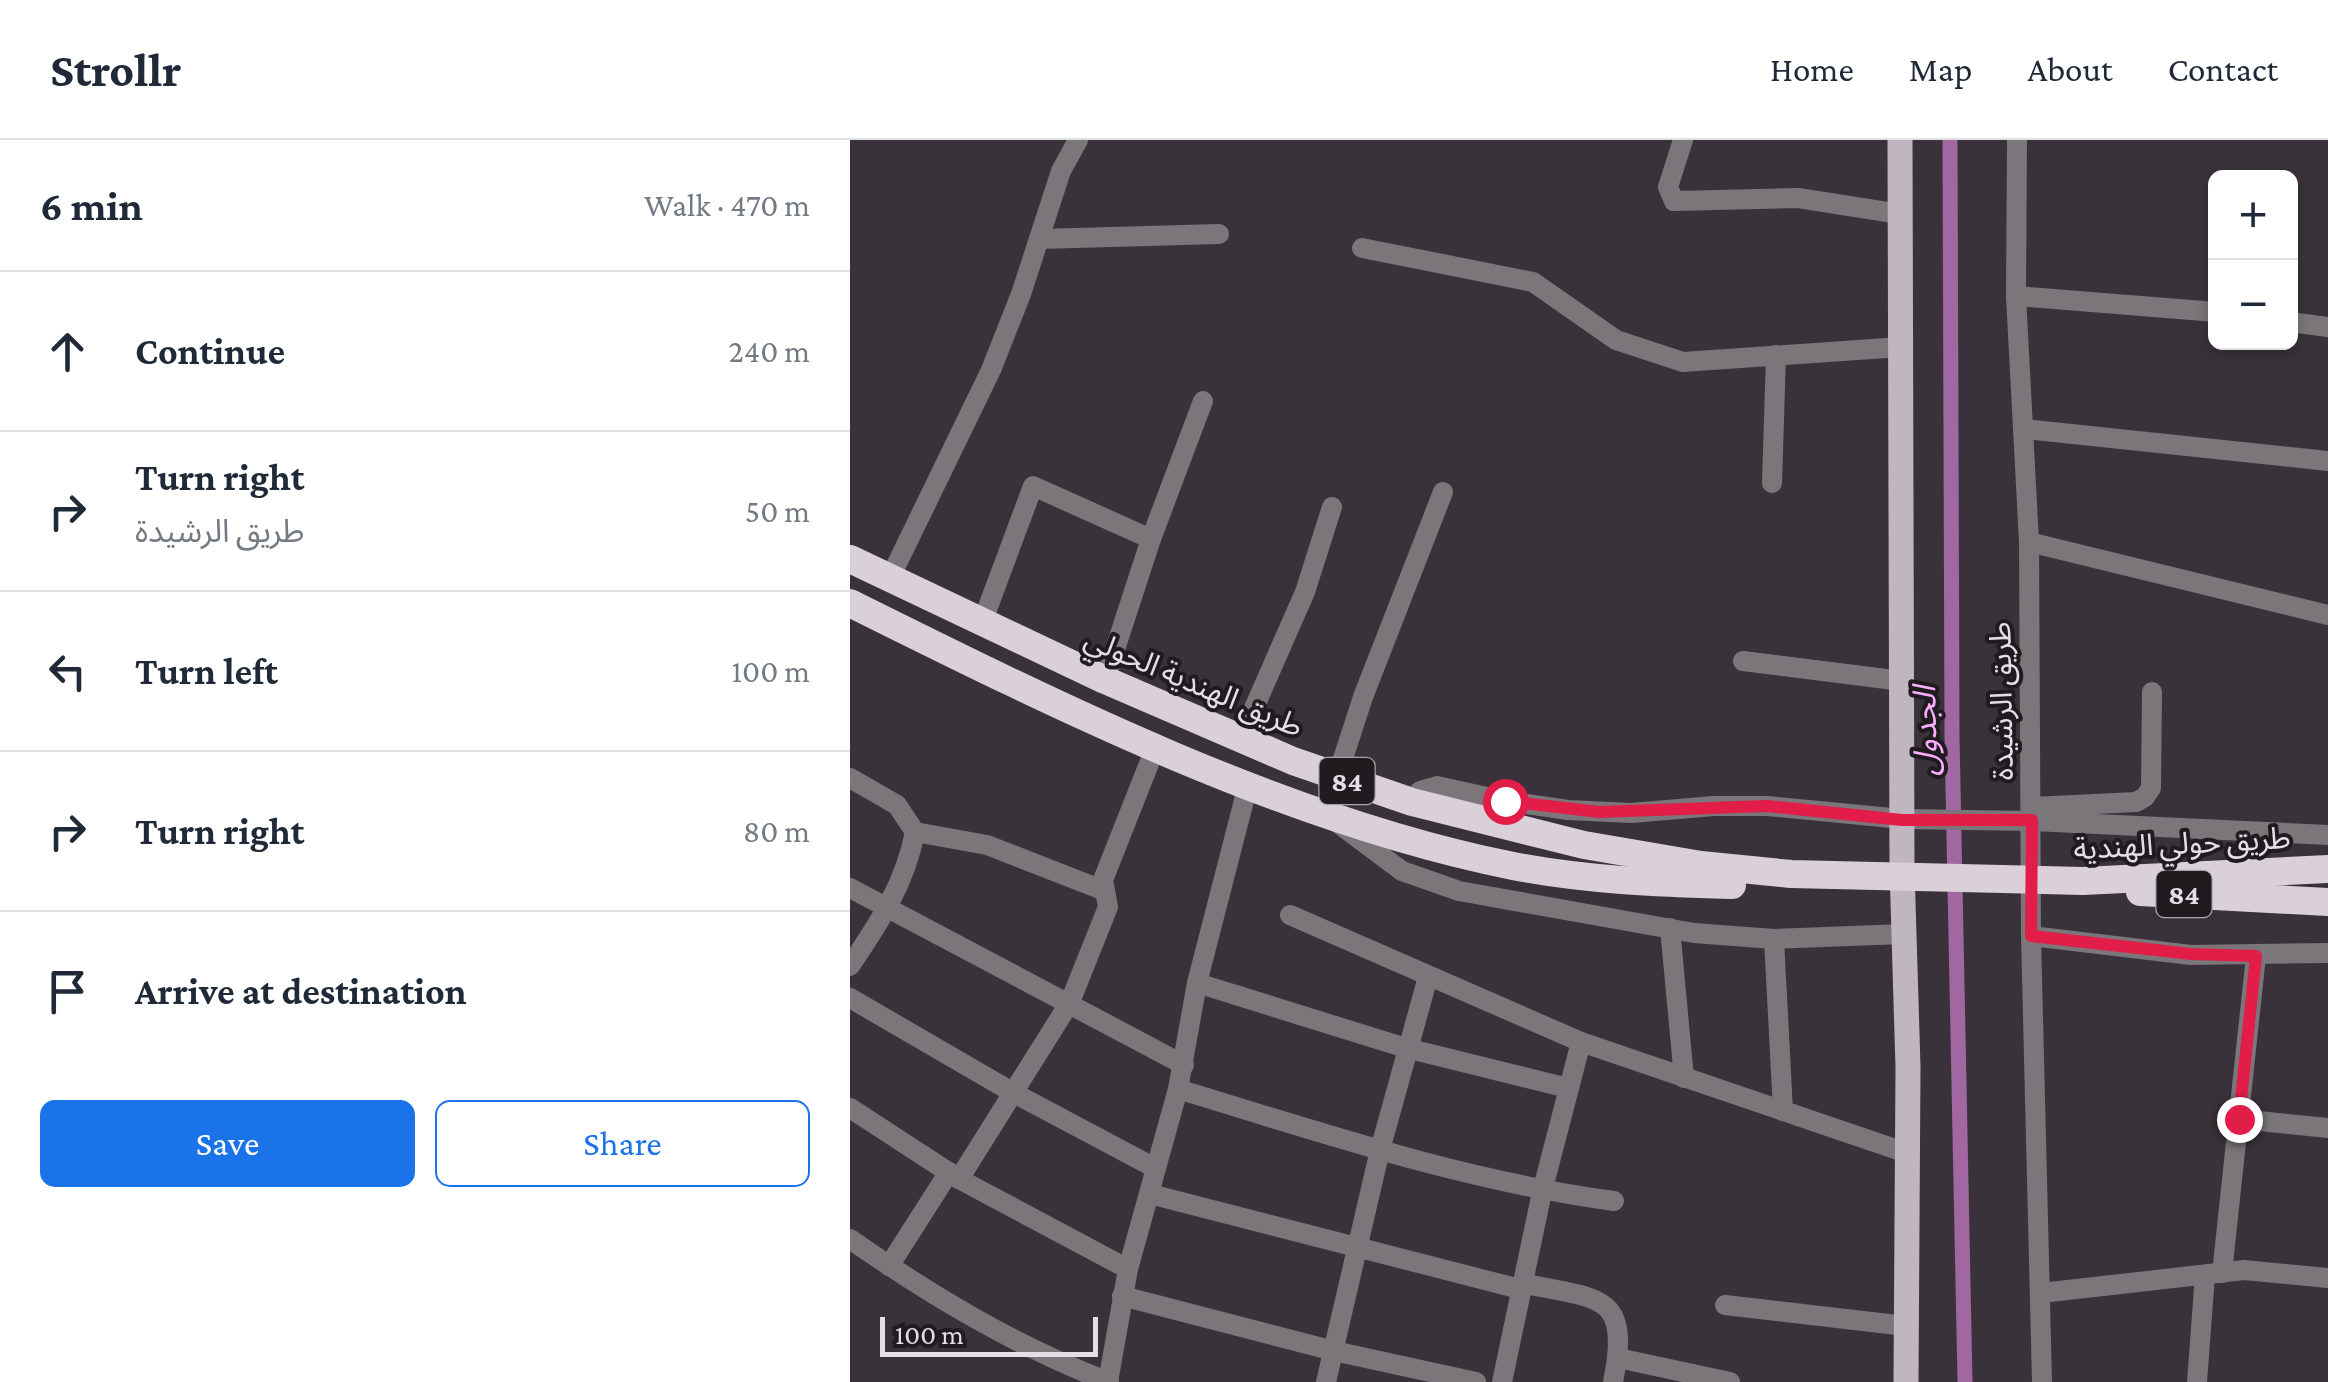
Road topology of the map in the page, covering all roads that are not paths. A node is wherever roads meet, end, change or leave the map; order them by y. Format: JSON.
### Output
{"nodes":[{"id":1,"x":1078,"y":140,"type":"edge"},
{"id":2,"x":1683,"y":140,"type":"edge"},
{"id":3,"x":1900,"y":140,"type":"edge"},
{"id":4,"x":2017,"y":140,"type":"edge"},
{"id":5,"x":1900,"y":214,"type":"junction"},
{"id":6,"x":1219,"y":234,"type":"dead end"},
{"id":7,"x":1040,"y":239,"type":"junction"},
{"id":8,"x":1362,"y":248,"type":"dead end"},
{"id":9,"x":2016,"y":296,"type":"junction"},
{"id":10,"x":2208,"y":311,"type":"edge"},
{"id":11,"x":2298,"y":323,"type":"edge"},
{"id":12,"x":2328,"y":327,"type":"edge"},
{"id":13,"x":1901,"y":347,"type":"junction"},
{"id":14,"x":1776,"y":355,"type":"junction"},
{"id":15,"x":1203,"y":401,"type":"dead end"},
{"id":16,"x":2025,"y":430,"type":"junction"},
{"id":17,"x":2328,"y":461,"type":"edge"},
{"id":18,"x":1772,"y":482,"type":"dead end"},
{"id":19,"x":1443,"y":492,"type":"dead end"},
{"id":20,"x":1332,"y":507,"type":"dead end"},
{"id":21,"x":1151,"y":539,"type":"junction"},
{"id":22,"x":2029,"y":542,"type":"junction"},
{"id":23,"x":864,"y":569,"type":"edge"},
{"id":24,"x":850,"y":603,"type":"edge"},
{"id":25,"x":2328,"y":614,"type":"edge"},
{"id":26,"x":982,"y":623,"type":"junction"},
{"id":27,"x":1743,"y":660,"type":"dead end"},
{"id":28,"x":1105,"y":680,"type":"junction"},
{"id":29,"x":1902,"y":681,"type":"junction"},
{"id":30,"x":2152,"y":692,"type":"dead end"},
{"id":31,"x":1240,"y":740,"type":"junction"},
{"id":32,"x":1156,"y":746,"type":"junction"},
{"id":33,"x":1337,"y":777,"type":"junction"},
{"id":34,"x":850,"y":778,"type":"edge"},
{"id":35,"x":1248,"y":784,"type":"junction"},
{"id":36,"x":1412,"y":802,"type":"junction"},
{"id":37,"x":1328,"y":816,"type":"junction"},
{"id":38,"x":2032,"y":816,"type":"junction"},
{"id":39,"x":1902,"y":820,"type":"junction"},
{"id":40,"x":916,"y":832,"type":"junction"},
{"id":41,"x":2328,"y":835,"type":"edge"},
{"id":42,"x":2328,"y":869,"type":"edge"},
{"id":43,"x":1882,"y":880,"type":"junction"},
{"id":44,"x":2039,"y":884,"type":"junction"},
{"id":45,"x":850,"y":888,"type":"edge"},
{"id":46,"x":1104,"y":891,"type":"junction"},
{"id":47,"x":2328,"y":902,"type":"edge"},
{"id":48,"x":888,"y":909,"type":"junction"},
{"id":49,"x":1290,"y":915,"type":"dead end"},
{"id":50,"x":1670,"y":928,"type":"junction"},
{"id":51,"x":1904,"y":934,"type":"junction"},
{"id":52,"x":2031,"y":936,"type":"junction"},
{"id":53,"x":1774,"y":939,"type":"junction"},
{"id":54,"x":2328,"y":953,"type":"edge"},
{"id":55,"x":2256,"y":956,"type":"junction"},
{"id":56,"x":850,"y":966,"type":"edge"},
{"id":57,"x":1428,"y":977,"type":"junction"},
{"id":58,"x":1197,"y":983,"type":"junction"},
{"id":59,"x":850,"y":998,"type":"edge"},
{"id":60,"x":1070,"y":1002,"type":"junction"},
{"id":61,"x":1581,"y":1042,"type":"junction"},
{"id":62,"x":1406,"y":1048,"type":"junction"},
{"id":63,"x":1184,"y":1066,"type":"junction"},
{"id":64,"x":1684,"y":1078,"type":"junction"},
{"id":65,"x":1568,"y":1088,"type":"junction"},
{"id":66,"x":1178,"y":1089,"type":"junction"},
{"id":67,"x":1012,"y":1092,"type":"junction"},
{"id":68,"x":850,"y":1108,"type":"edge"},
{"id":69,"x":1782,"y":1111,"type":"junction"},
{"id":70,"x":2239,"y":1119,"type":"junction"},
{"id":71,"x":2328,"y":1128,"type":"edge"},
{"id":72,"x":1380,"y":1150,"type":"junction"},
{"id":73,"x":1907,"y":1153,"type":"junction"},
{"id":74,"x":1155,"y":1168,"type":"junction"},
{"id":75,"x":954,"y":1176,"type":"junction"},
{"id":76,"x":1542,"y":1192,"type":"junction"},
{"id":77,"x":1150,"y":1194,"type":"junction"},
{"id":78,"x":1614,"y":1201,"type":"dead end"},
{"id":79,"x":850,"y":1239,"type":"edge"},
{"id":80,"x":1359,"y":1249,"type":"junction"},
{"id":81,"x":889,"y":1266,"type":"junction"},
{"id":82,"x":1128,"y":1269,"type":"junction"},
{"id":83,"x":2214,"y":1274,"type":"junction"},
{"id":84,"x":2328,"y":1278,"type":"edge"},
{"id":85,"x":1521,"y":1286,"type":"junction"},
{"id":86,"x":2041,"y":1294,"type":"junction"},
{"id":87,"x":1122,"y":1296,"type":"junction"},
{"id":88,"x":1725,"y":1305,"type":"dead end"},
{"id":89,"x":1906,"y":1326,"type":"junction"},
{"id":90,"x":1334,"y":1351,"type":"junction"},
{"id":91,"x":1618,"y":1358,"type":"junction"},
{"id":92,"x":1108,"y":1382,"type":"edge"},
{"id":93,"x":1326,"y":1382,"type":"edge"},
{"id":94,"x":1476,"y":1382,"type":"edge"},
{"id":95,"x":1502,"y":1382,"type":"edge"},
{"id":96,"x":1613,"y":1382,"type":"edge"},
{"id":97,"x":1730,"y":1382,"type":"edge"},
{"id":98,"x":1906,"y":1382,"type":"edge"},
{"id":99,"x":2042,"y":1382,"type":"edge"},
{"id":100,"x":2197,"y":1382,"type":"edge"}],
"edges":[{"from":1,"to":7,"type":"street"},
{"from":2,"to":5,"type":"street"},
{"from":3,"to":5,"type":"main road"},
{"from":4,"to":9,"type":"street","name":"طريق الرشيدة"},
{"from":5,"to":13,"type":"main road"},
{"from":6,"to":7,"type":"street"},
{"from":7,"to":23,"type":"street"},
{"from":8,"to":14,"type":"street"},
{"from":9,"to":10,"type":"street"},
{"from":9,"to":16,"type":"street","name":"طريق الرشيدة"},
{"from":11,"to":12,"type":"street"},
{"from":13,"to":14,"type":"street"},
{"from":13,"to":29,"type":"main road"},
{"from":14,"to":18,"type":"street"},
{"from":15,"to":21,"type":"street"},
{"from":16,"to":17,"type":"street"},
{"from":16,"to":22,"type":"street","name":"طريق الرشيدة"},
{"from":19,"to":33,"type":"street"},
{"from":20,"to":31,"type":"street"},
{"from":21,"to":26,"type":"street"},
{"from":21,"to":28,"type":"street"},
{"from":22,"to":25,"type":"street"},
{"from":22,"to":38,"type":"street","name":"طريق الرشيدة"},
{"from":23,"to":26,"type":"highway","name":"طريق الهندية الحولي","number":"84"},
{"from":24,"to":32,"type":"highway","number":"84"},
{"from":26,"to":28,"type":"highway","name":"طريق الهندية الحولي","number":"84"},
{"from":27,"to":29,"type":"street"},
{"from":28,"to":31,"type":"highway","name":"طريق الهندية الحولي","number":"84"},
{"from":29,"to":39,"type":"main road"},
{"from":30,"to":38,"type":"street"},
{"from":31,"to":33,"type":"highway","name":"طريق الهندية الحولي","number":"84"},
{"from":32,"to":35,"type":"highway","number":"84"},
{"from":32,"to":46,"type":"street"},
{"from":33,"to":36,"type":"highway","name":"طريق الهندية الحولي","number":"84"},
{"from":34,"to":40,"type":"street"},
{"from":35,"to":37,"type":"highway","number":"84"},
{"from":35,"to":58,"type":"street"},
{"from":36,"to":39,"type":"street"},
{"from":36,"to":43,"type":"highway","name":"طريق الهندية الحولي","number":"84"},
{"from":37,"to":43,"type":"highway","number":"84"},
{"from":37,"to":50,"type":"street"},
{"from":38,"to":39,"type":"street"},
{"from":38,"to":41,"type":"street"},
{"from":38,"to":52,"type":"street","name":"طريق الرشيدة"},
{"from":39,"to":51,"type":"main road"},
{"from":40,"to":46,"type":"street"},
{"from":40,"to":48,"type":"street"},
{"from":42,"to":44,"type":"highway","name":"طريق حولي الهندية","number":"84"},
{"from":43,"to":44,"type":"highway","number":"84"},
{"from":44,"to":47,"type":"highway","name":"طريق حولي الهندية","number":"84"},
{"from":45,"to":48,"type":"street"},
{"from":46,"to":60,"type":"street"},
{"from":48,"to":56,"type":"street"},
{"from":48,"to":60,"type":"street"},
{"from":49,"to":57,"type":"street"},
{"from":50,"to":53,"type":"street"},
{"from":50,"to":64,"type":"street"},
{"from":51,"to":53,"type":"street"},
{"from":51,"to":73,"type":"main road"},
{"from":52,"to":55,"type":"street"},
{"from":52,"to":86,"type":"street","name":"طريق الرشيدة"},
{"from":53,"to":69,"type":"street"},
{"from":54,"to":55,"type":"street"},
{"from":55,"to":70,"type":"street"},
{"from":57,"to":61,"type":"street"},
{"from":57,"to":62,"type":"street"},
{"from":58,"to":62,"type":"street"},
{"from":58,"to":63,"type":"street"},
{"from":59,"to":67,"type":"street"},
{"from":60,"to":63,"type":"street"},
{"from":60,"to":67,"type":"street"},
{"from":61,"to":64,"type":"street"},
{"from":61,"to":65,"type":"street"},
{"from":62,"to":65,"type":"street"},
{"from":62,"to":72,"type":"street"},
{"from":63,"to":66,"type":"street"},
{"from":64,"to":69,"type":"street"},
{"from":65,"to":76,"type":"street"},
{"from":66,"to":72,"type":"street"},
{"from":66,"to":74,"type":"street"},
{"from":67,"to":74,"type":"street"},
{"from":67,"to":75,"type":"street"},
{"from":68,"to":75,"type":"street"},
{"from":69,"to":73,"type":"street"},
{"from":70,"to":71,"type":"street"},
{"from":70,"to":83,"type":"street"},
{"from":72,"to":76,"type":"street"},
{"from":72,"to":80,"type":"street"},
{"from":73,"to":89,"type":"main road"},
{"from":74,"to":77,"type":"street"},
{"from":75,"to":81,"type":"street"},
{"from":75,"to":82,"type":"street"},
{"from":76,"to":78,"type":"street"},
{"from":76,"to":85,"type":"street"},
{"from":77,"to":80,"type":"street"},
{"from":77,"to":82,"type":"street"},
{"from":79,"to":81,"type":"street"},
{"from":80,"to":85,"type":"street"},
{"from":80,"to":90,"type":"street"},
{"from":81,"to":92,"type":"street"},
{"from":82,"to":87,"type":"street"},
{"from":83,"to":84,"type":"street"},
{"from":83,"to":86,"type":"street"},
{"from":83,"to":100,"type":"street"},
{"from":85,"to":91,"type":"street"},
{"from":85,"to":95,"type":"street"},
{"from":86,"to":99,"type":"street","name":"طريق الرشيدة"},
{"from":87,"to":90,"type":"street"},
{"from":87,"to":92,"type":"street"},
{"from":88,"to":89,"type":"street"},
{"from":89,"to":98,"type":"main road"},
{"from":90,"to":93,"type":"street"},
{"from":90,"to":94,"type":"street"},
{"from":91,"to":96,"type":"street"},
{"from":91,"to":97,"type":"street"}]}
